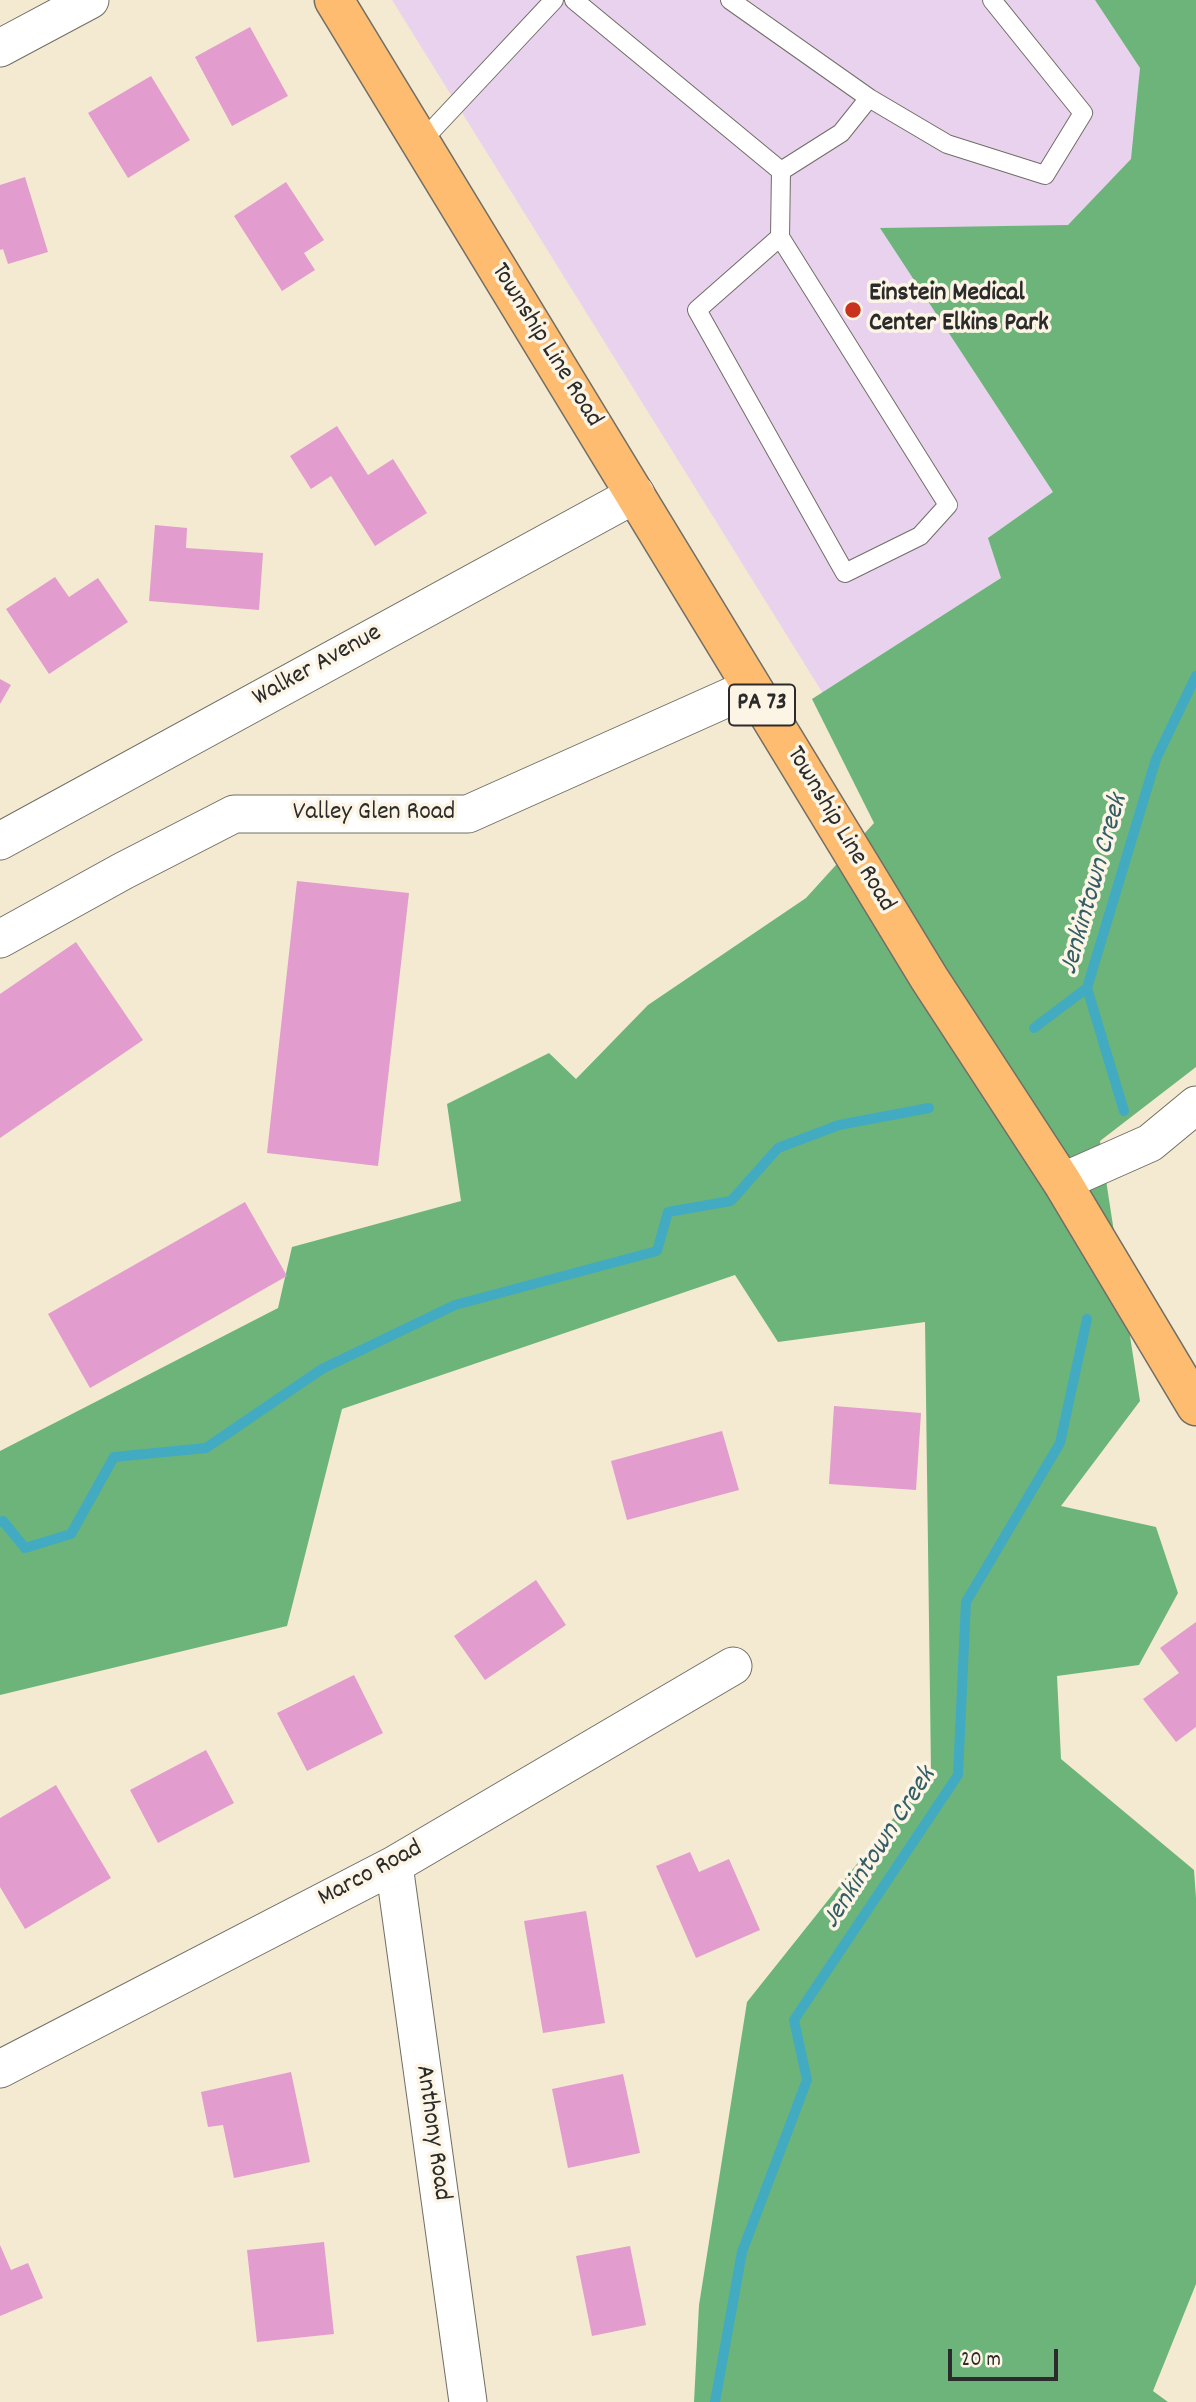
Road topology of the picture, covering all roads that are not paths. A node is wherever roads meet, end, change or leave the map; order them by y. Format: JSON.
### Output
{"nodes":[{"id":1,"x":90,"y":0,"type":"edge"},
{"id":2,"x":334,"y":0,"type":"edge"},
{"id":3,"x":554,"y":0,"type":"edge"},
{"id":4,"x":575,"y":0,"type":"edge"},
{"id":5,"x":730,"y":0,"type":"edge"},
{"id":6,"x":992,"y":0,"type":"edge"},
{"id":7,"x":0,"y":48,"type":"edge"},
{"id":8,"x":869,"y":98,"type":"junction"},
{"id":9,"x":420,"y":143,"type":"junction"},
{"id":10,"x":781,"y":171,"type":"junction"},
{"id":11,"x":780,"y":237,"type":"junction"},
{"id":12,"x":636,"y":494,"type":"junction"},
{"id":13,"x":752,"y":687,"type":"junction"},
{"id":14,"x":0,"y":841,"type":"edge"},
{"id":15,"x":0,"y":939,"type":"edge"},
{"id":16,"x":1196,"y":1105,"type":"edge"},
{"id":17,"x":1062,"y":1182,"type":"junction"},
{"id":18,"x":1196,"y":1406,"type":"edge"},
{"id":19,"x":733,"y":1666,"type":"dead end"},
{"id":20,"x":394,"y":1865,"type":"junction"},
{"id":21,"x":0,"y":2069,"type":"edge"},
{"id":22,"x":468,"y":2402,"type":"edge"}],
"edges":[{"from":1,"to":7,"type":"street"},
{"from":2,"to":9,"type":"main road","name":"Township Line Road","number":"PA 73"},
{"from":3,"to":9,"type":"lane"},
{"from":4,"to":10,"type":"lane"},
{"from":5,"to":8,"type":"lane"},
{"from":6,"to":8,"type":"lane"},
{"from":8,"to":10,"type":"lane"},
{"from":9,"to":12,"type":"main road","name":"Township Line Road","number":"PA 73"},
{"from":10,"to":11,"type":"lane"},
{"from":11,"to":11,"type":"lane"},
{"from":12,"to":13,"type":"main road","name":"Township Line Road","number":"PA 73"},
{"from":12,"to":14,"type":"street","name":"Walker Avenue"},
{"from":13,"to":15,"type":"street","name":"Valley Glen Road"},
{"from":13,"to":17,"type":"main road","name":"Township Line Road","number":"PA 73"},
{"from":16,"to":17,"type":"street"},
{"from":17,"to":18,"type":"main road","name":"Township Line Road","number":"PA 73"},
{"from":19,"to":20,"type":"street","name":"Marco Road"},
{"from":20,"to":21,"type":"street","name":"Marco Road"},
{"from":20,"to":22,"type":"street","name":"Anthony Road"}]}
